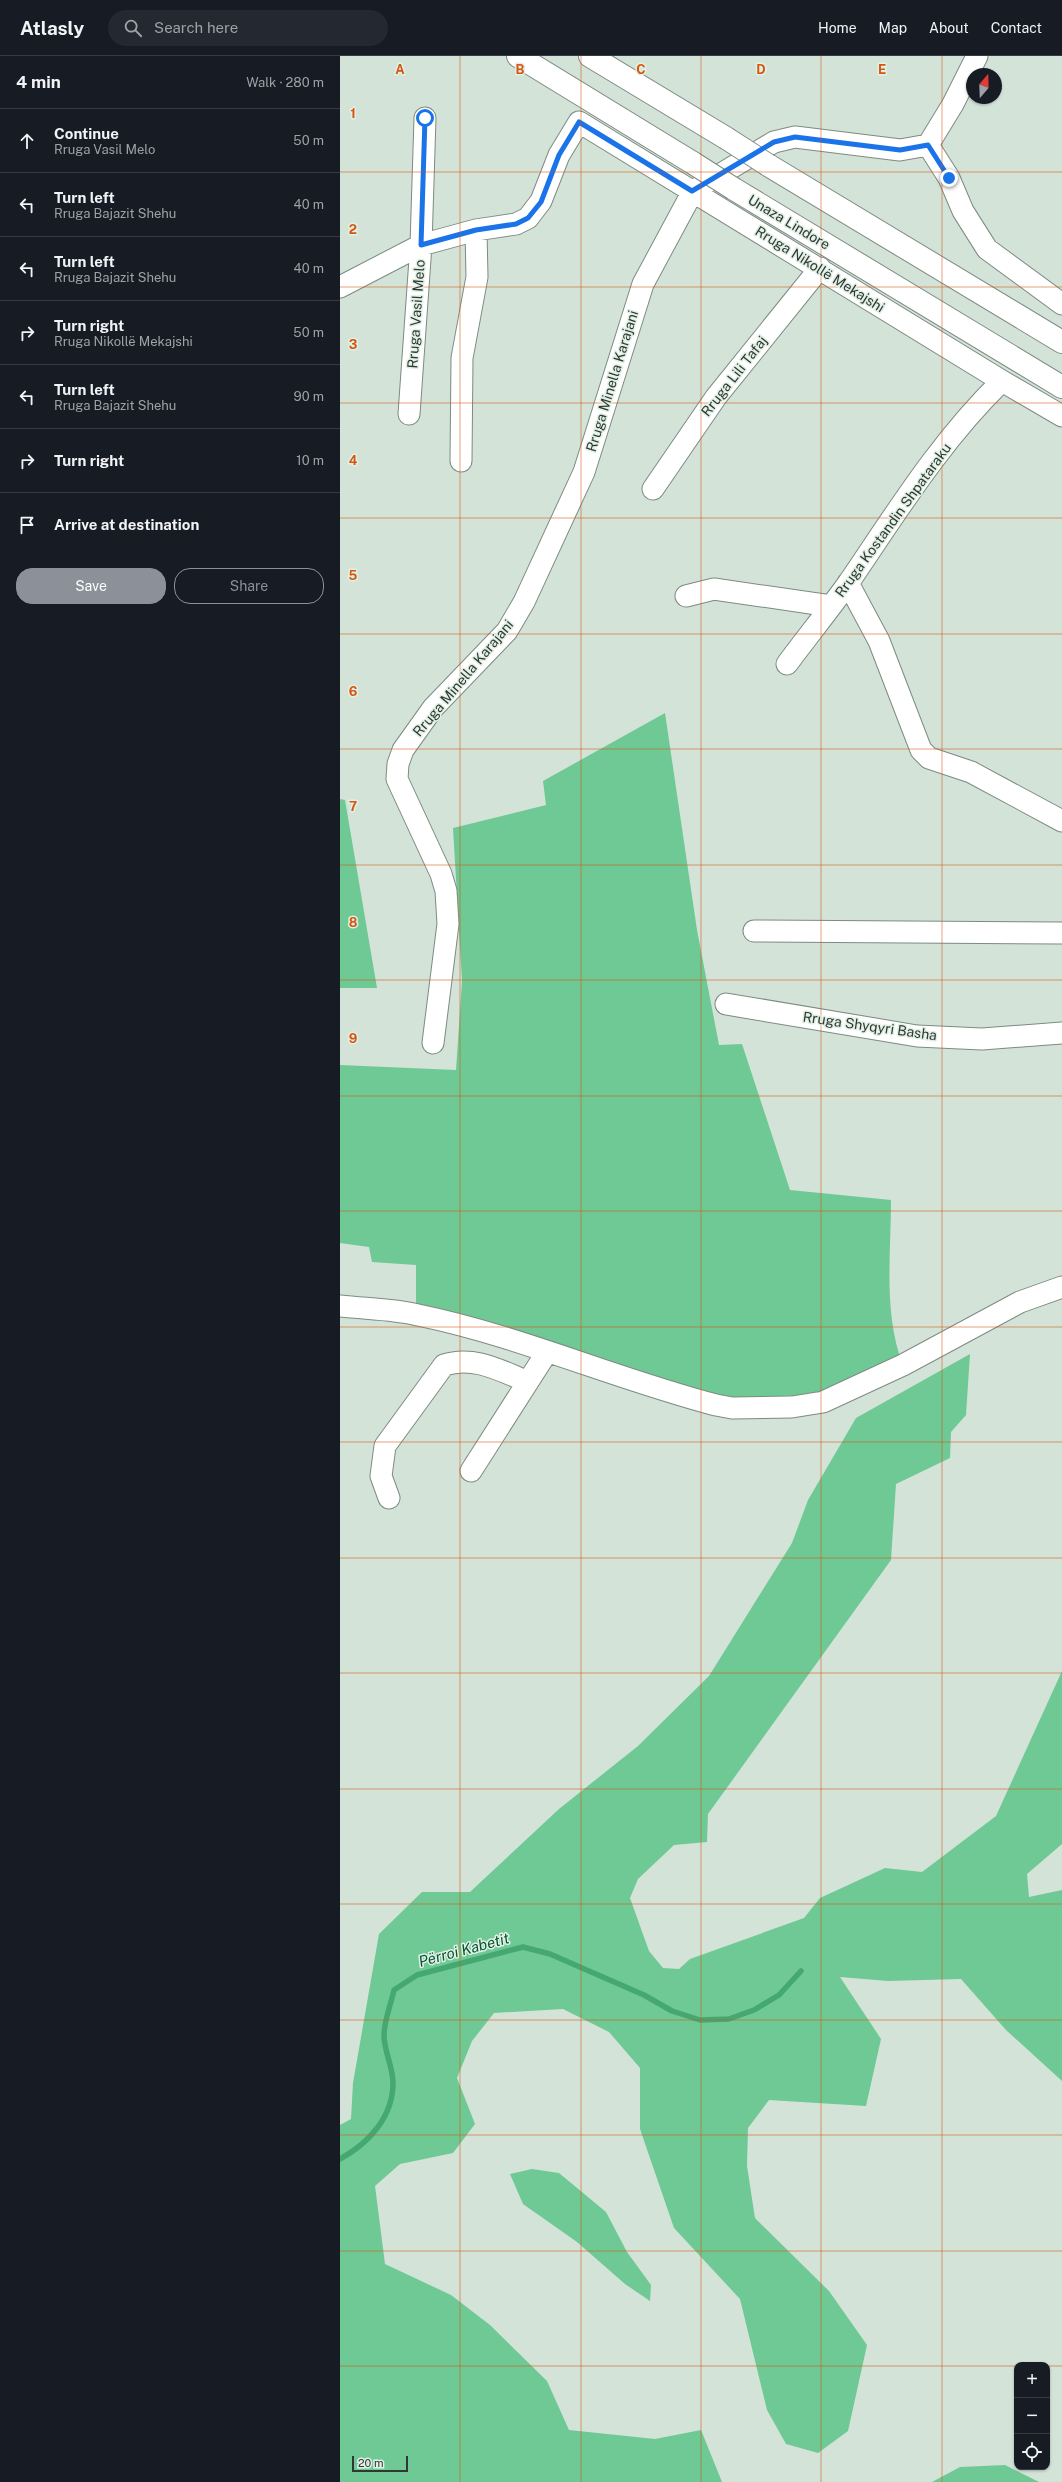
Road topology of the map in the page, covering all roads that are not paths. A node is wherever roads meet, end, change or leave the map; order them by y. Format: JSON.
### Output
{"nodes":[{"id":1,"x":518,"y":56,"type":"edge"},
{"id":2,"x":590,"y":56,"type":"edge"},
{"id":3,"x":977,"y":56,"type":"edge"},
{"id":4,"x":425,"y":118,"type":"dead end"},
{"id":5,"x":928,"y":145,"type":"junction"},
{"id":6,"x":692,"y":191,"type":"junction"},
{"id":7,"x":476,"y":230,"type":"junction"},
{"id":8,"x":421,"y":245,"type":"junction"},
{"id":9,"x":820,"y":268,"type":"junction"},
{"id":10,"x":340,"y":287,"type":"edge"},
{"id":11,"x":1062,"y":304,"type":"edge"},
{"id":12,"x":1062,"y":342,"type":"edge"},
{"id":13,"x":1002,"y":381,"type":"junction"},
{"id":14,"x":1062,"y":387,"type":"edge"},
{"id":15,"x":409,"y":414,"type":"dead end"},
{"id":16,"x":1062,"y":416,"type":"edge"},
{"id":17,"x":461,"y":461,"type":"dead end"},
{"id":18,"x":653,"y":489,"type":"dead end"},
{"id":19,"x":848,"y":583,"type":"junction"},
{"id":20,"x":686,"y":596,"type":"dead end"},
{"id":21,"x":831,"y":606,"type":"junction"},
{"id":22,"x":787,"y":664,"type":"dead end"},
{"id":23,"x":1062,"y":821,"type":"edge"},
{"id":24,"x":754,"y":931,"type":"dead end"},
{"id":25,"x":1062,"y":933,"type":"edge"},
{"id":26,"x":726,"y":1004,"type":"dead end"},
{"id":27,"x":1062,"y":1033,"type":"edge"},
{"id":28,"x":433,"y":1043,"type":"dead end"},
{"id":29,"x":1062,"y":1287,"type":"edge"},
{"id":30,"x":340,"y":1306,"type":"edge"},
{"id":31,"x":547,"y":1352,"type":"junction"},
{"id":32,"x":528,"y":1382,"type":"junction"},
{"id":33,"x":471,"y":1471,"type":"dead end"},
{"id":34,"x":389,"y":1498,"type":"dead end"}],
"edges":[{"from":1,"to":14,"type":"highway","name":"Unaza Lindore","bridge":true},
{"from":2,"to":12,"type":"highway","bridge":true},
{"from":3,"to":5,"type":"street"},
{"from":4,"to":8,"type":"street","name":"Rruga Vasil Melo"},
{"from":5,"to":6,"type":"street"},
{"from":5,"to":11,"type":"street"},
{"from":6,"to":7,"type":"street","name":"Rruga Nikollë Mekajshi"},
{"from":6,"to":9,"type":"street","name":"Rruga Nikollë Mekajshi"},
{"from":6,"to":28,"type":"street","name":"Rruga Minella Karajani"},
{"from":7,"to":8,"type":"street"},
{"from":7,"to":17,"type":"street"},
{"from":8,"to":10,"type":"street"},
{"from":8,"to":15,"type":"street","name":"Rruga Vasil Melo"},
{"from":9,"to":13,"type":"street","name":"Rruga Nikollë Mekajshi"},
{"from":9,"to":18,"type":"street","name":"Rruga Lili Tafaj"},
{"from":13,"to":16,"type":"street","name":"Rruga Nikollë Mekajshi"},
{"from":13,"to":19,"type":"street","name":"Rruga Kostandin Shpataraku"},
{"from":19,"to":21,"type":"street","name":"Rruga Kostandin Shpataraku"},
{"from":19,"to":23,"type":"street"},
{"from":20,"to":21,"type":"street","name":"Rruga Kostandin Shpataraku"},
{"from":21,"to":22,"type":"street","name":"Rruga Kostandin Shpataraku"},
{"from":24,"to":25,"type":"street"},
{"from":26,"to":27,"type":"street","name":"Rruga Shyqyri Basha"},
{"from":29,"to":31,"type":"street"},
{"from":30,"to":31,"type":"street"},
{"from":31,"to":32,"type":"street"},
{"from":32,"to":33,"type":"street"},
{"from":32,"to":34,"type":"street"}]}
